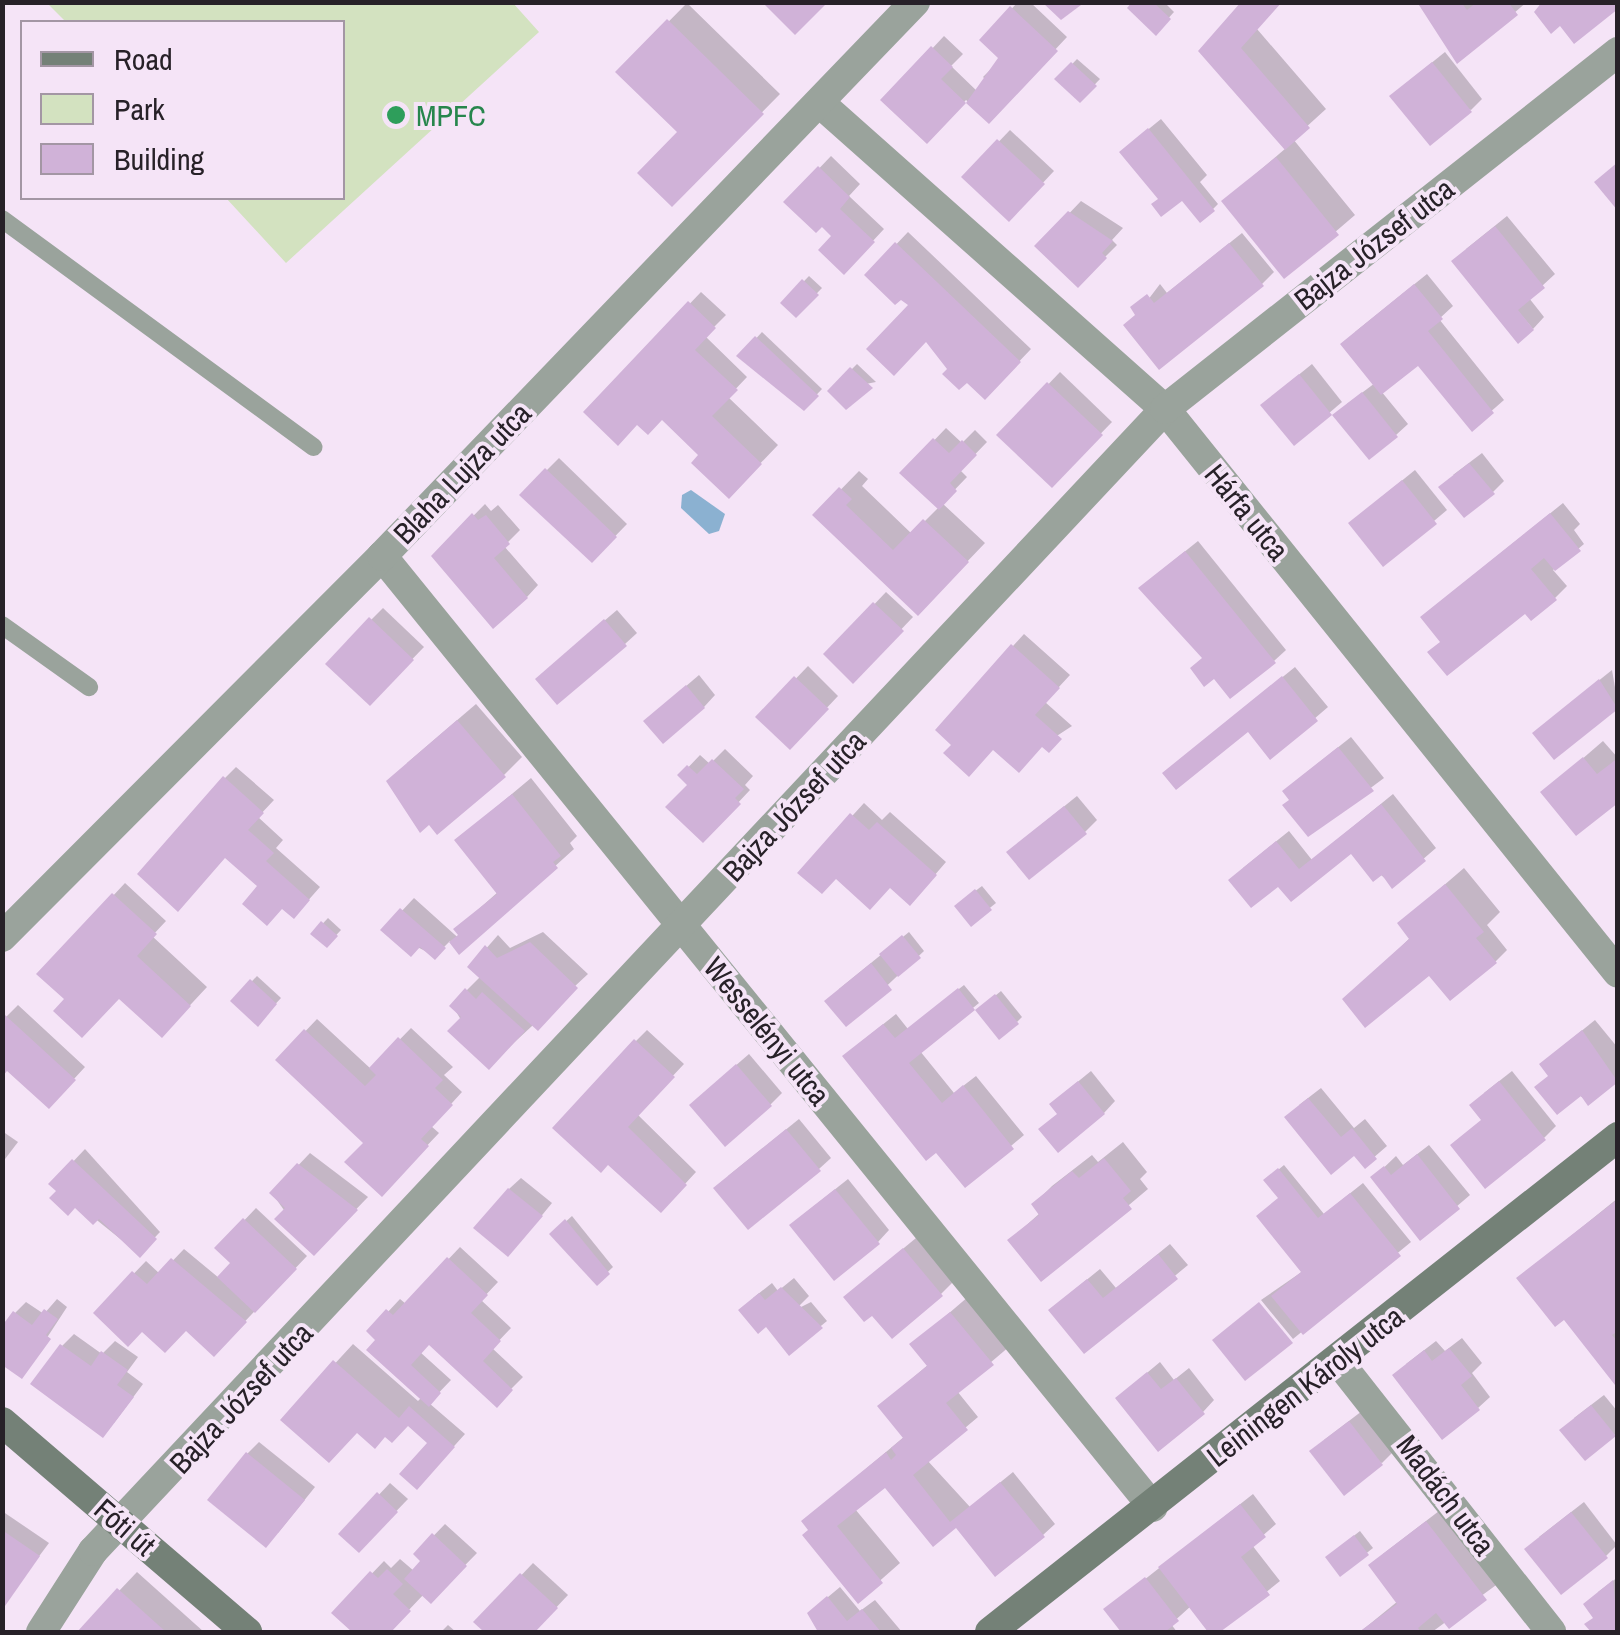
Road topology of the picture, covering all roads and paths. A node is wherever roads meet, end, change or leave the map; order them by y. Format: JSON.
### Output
{"nodes":[{"id":1,"x":915,"y":2,"type":"edge"},
{"id":2,"x":1618,"y":52,"type":"edge"},
{"id":3,"x":821,"y":104,"type":"junction"},
{"id":4,"x":2,"y":218,"type":"edge"},
{"id":5,"x":1165,"y":409,"type":"junction"},
{"id":6,"x":314,"y":447,"type":"dead end"},
{"id":7,"x":382,"y":556,"type":"junction"},
{"id":8,"x":2,"y":625,"type":"edge"},
{"id":9,"x":89,"y":687,"type":"dead end"},
{"id":10,"x":682,"y":926,"type":"junction"},
{"id":11,"x":2,"y":937,"type":"edge"},
{"id":12,"x":1618,"y":972,"type":"edge"},
{"id":13,"x":1618,"y":1137,"type":"edge"},
{"id":14,"x":1338,"y":1360,"type":"junction"},
{"id":15,"x":2,"y":1422,"type":"edge"},
{"id":16,"x":1153,"y":1506,"type":"junction"},
{"id":17,"x":122,"y":1524,"type":"junction"},
{"id":18,"x":41,"y":1632,"type":"edge"},
{"id":19,"x":247,"y":1632,"type":"edge"},
{"id":20,"x":990,"y":1632,"type":"edge"},
{"id":21,"x":1551,"y":1632,"type":"edge"}],
"edges":[{"from":1,"to":3,"type":"street","name":"Blaha Lujza utca"},
{"from":2,"to":5,"type":"street","name":"Bajza József utca"},
{"from":3,"to":5,"type":"street","name":"Hárfa utca"},
{"from":3,"to":7,"type":"street","name":"Blaha Lujza utca"},
{"from":4,"to":6,"type":"lane"},
{"from":5,"to":10,"type":"street","name":"Bajza József utca"},
{"from":5,"to":12,"type":"street","name":"Hárfa utca"},
{"from":7,"to":10,"type":"street","name":"Wesselényi utca"},
{"from":7,"to":11,"type":"street","name":"Blaha Lujza utca"},
{"from":8,"to":9,"type":"lane"},
{"from":10,"to":16,"type":"street","name":"Wesselényi utca"},
{"from":10,"to":17,"type":"street","name":"Bajza József utca"},
{"from":13,"to":14,"type":"street","name":"Leiningen Károly utca"},
{"from":14,"to":16,"type":"street","name":"Leiningen Károly utca"},
{"from":14,"to":21,"type":"street","name":"Madách utca"},
{"from":15,"to":17,"type":"street","name":"Fóti út"},
{"from":16,"to":20,"type":"street","name":"Leiningen Károly utca"},
{"from":17,"to":18,"type":"street","name":"Bajza József utca"},
{"from":17,"to":19,"type":"street","name":"Fóti út"}]}
